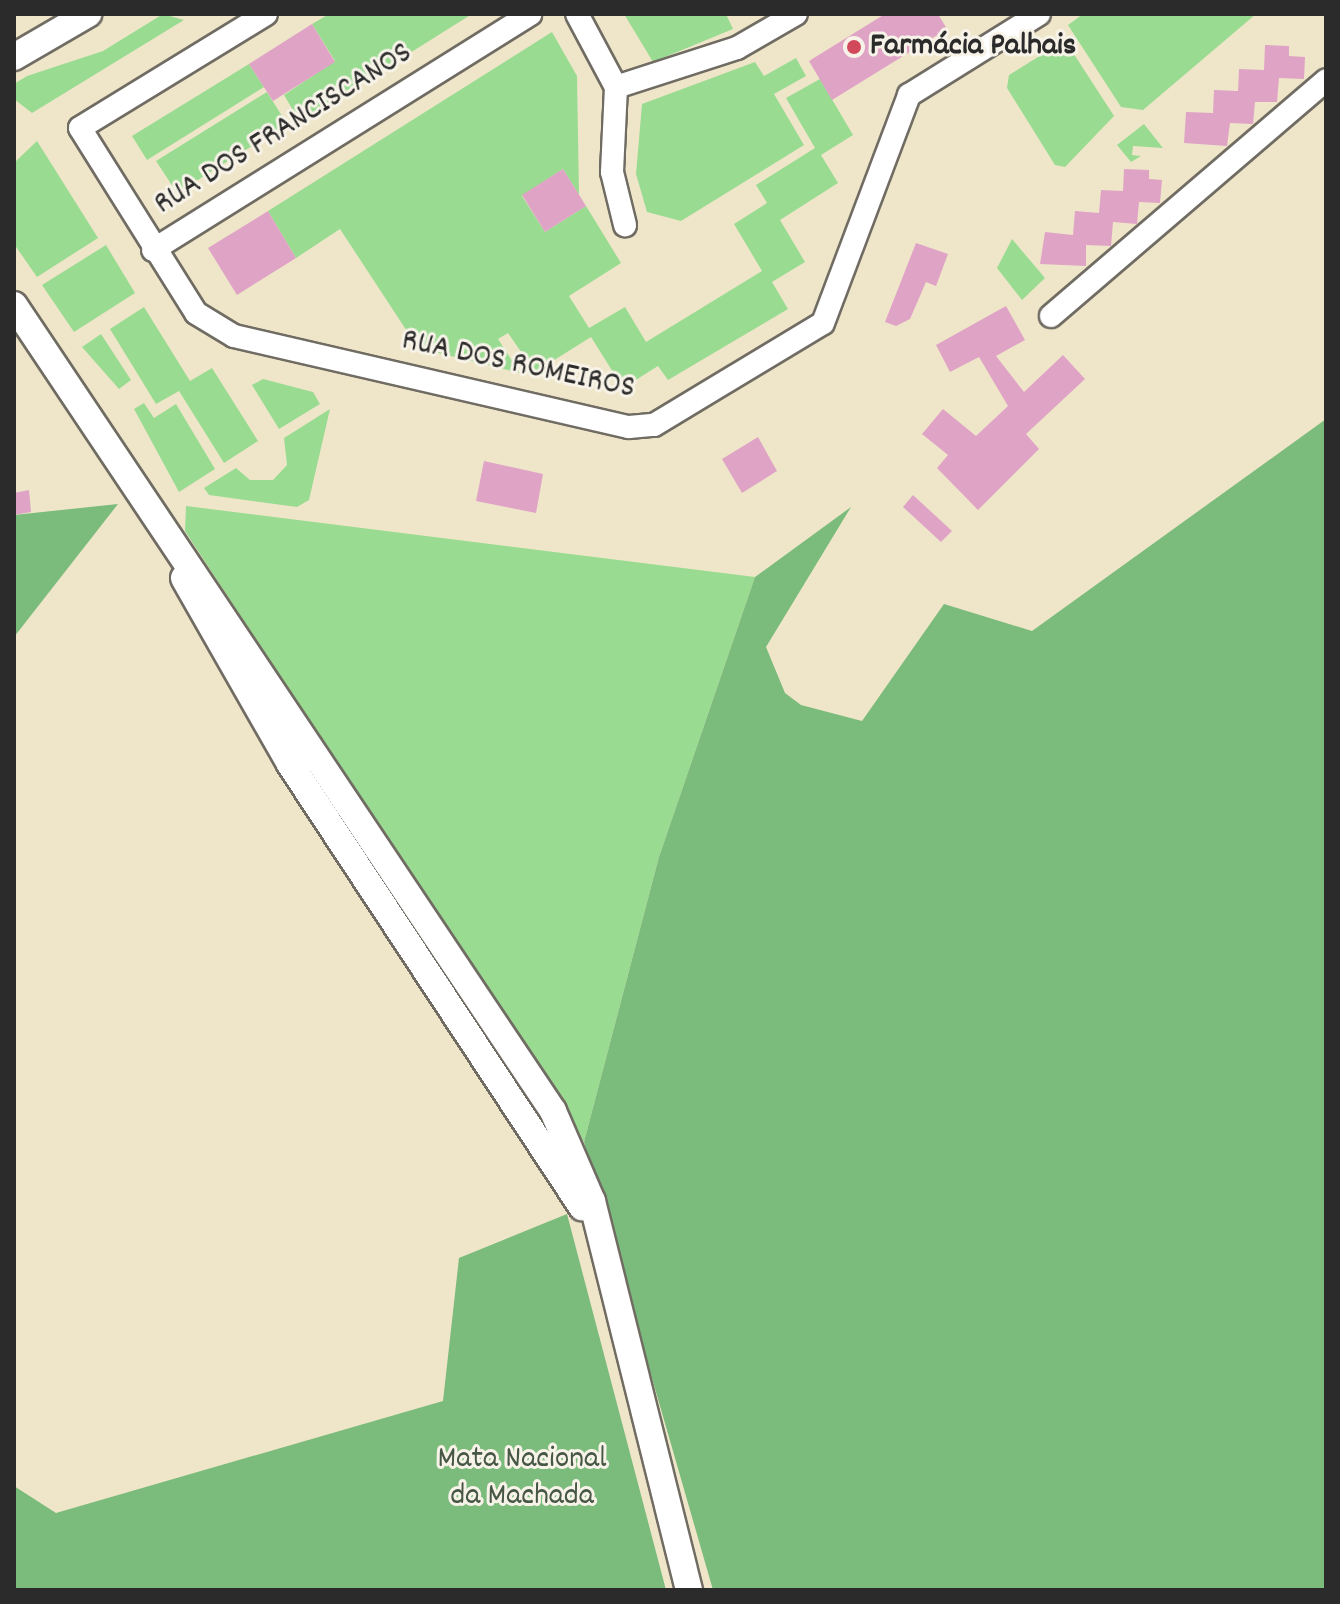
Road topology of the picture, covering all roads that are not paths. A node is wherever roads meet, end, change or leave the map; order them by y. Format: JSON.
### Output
{"nodes":[{"id":1,"x":88,"y":14,"type":"edge"},
{"id":2,"x":266,"y":14,"type":"edge"},
{"id":3,"x":530,"y":14,"type":"edge"},
{"id":4,"x":577,"y":14,"type":"edge"},
{"id":5,"x":796,"y":14,"type":"edge"},
{"id":6,"x":1039,"y":14,"type":"edge"},
{"id":7,"x":14,"y":57,"type":"edge"},
{"id":8,"x":1326,"y":80,"type":"edge"},
{"id":9,"x":616,"y":87,"type":"junction"},
{"id":10,"x":625,"y":225,"type":"dead end"},
{"id":11,"x":153,"y":250,"type":"junction"},
{"id":12,"x":14,"y":305,"type":"edge"},
{"id":13,"x":1051,"y":316,"type":"dead end"},
{"id":14,"x":689,"y":1590,"type":"edge"}],
"edges":[{"from":1,"to":7,"type":"main road"},
{"from":2,"to":11,"type":"street","name":"RUA DOS ROMEIROS"},
{"from":3,"to":11,"type":"street","name":"RUA DOS FRANCISCANOS"},
{"from":4,"to":9,"type":"street"},
{"from":5,"to":9,"type":"street"},
{"from":6,"to":11,"type":"street","name":"RUA DOS ROMEIROS"},
{"from":8,"to":13,"type":"street"},
{"from":9,"to":10,"type":"street"},
{"from":12,"to":14,"type":"main road"}]}
